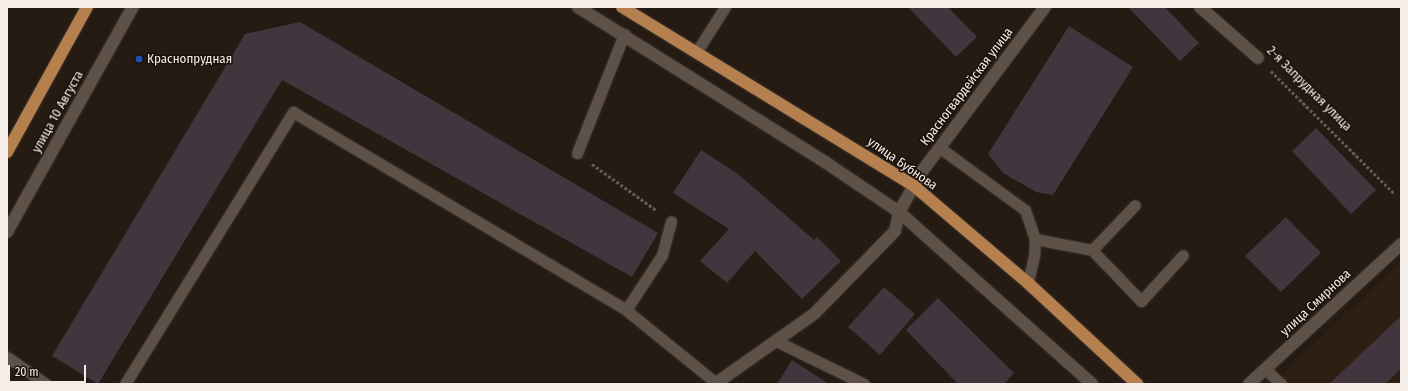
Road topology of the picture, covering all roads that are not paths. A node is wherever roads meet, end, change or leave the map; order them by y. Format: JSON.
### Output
{"nodes":[{"id":1,"x":87,"y":7,"type":"edge"},
{"id":2,"x":133,"y":7,"type":"edge"},
{"id":3,"x":578,"y":7,"type":"edge"},
{"id":4,"x":622,"y":7,"type":"edge"},
{"id":5,"x":725,"y":7,"type":"edge"},
{"id":6,"x":1044,"y":7,"type":"edge"},
{"id":7,"x":1200,"y":7,"type":"edge"},
{"id":8,"x":624,"y":34,"type":"junction"},
{"id":9,"x":696,"y":51,"type":"junction"},
{"id":10,"x":1258,"y":58,"type":"road end"},
{"id":11,"x":940,"y":148,"type":"junction"},
{"id":12,"x":7,"y":152,"type":"edge"},
{"id":13,"x":577,"y":153,"type":"road end"},
{"id":14,"x":914,"y":186,"type":"junction"},
{"id":15,"x":1135,"y":205,"type":"dead end"},
{"id":16,"x":898,"y":212,"type":"junction"},
{"id":17,"x":671,"y":221,"type":"road end"},
{"id":18,"x":7,"y":232,"type":"edge"},
{"id":19,"x":1035,"y":239,"type":"junction"},
{"id":20,"x":1401,"y":244,"type":"edge"},
{"id":21,"x":1092,"y":250,"type":"junction"},
{"id":22,"x":1183,"y":255,"type":"dead end"},
{"id":23,"x":1028,"y":282,"type":"junction"},
{"id":24,"x":626,"y":310,"type":"junction"},
{"id":25,"x":776,"y":341,"type":"junction"},
{"id":26,"x":7,"y":357,"type":"edge"},
{"id":27,"x":1265,"y":369,"type":"junction"},
{"id":28,"x":46,"y":384,"type":"edge"},
{"id":29,"x":126,"y":384,"type":"edge"},
{"id":30,"x":716,"y":384,"type":"edge"},
{"id":31,"x":864,"y":384,"type":"edge"},
{"id":32,"x":1092,"y":384,"type":"edge"},
{"id":33,"x":1137,"y":384,"type":"edge"},
{"id":34,"x":1249,"y":384,"type":"edge"},
{"id":35,"x":1281,"y":384,"type":"edge"}],
"edges":[{"from":1,"to":12,"type":"highway","name":"улица 10 Августа"},
{"from":2,"to":18,"type":"main road","name":"улица 10 Августа"},
{"from":3,"to":8,"type":"main road"},
{"from":4,"to":9,"type":"highway","name":"улица Бубнова"},
{"from":5,"to":9,"type":"lane"},
{"from":6,"to":11,"type":"main road","name":"Красногвардейская улица"},
{"from":7,"to":10,"type":"main road","name":"2-я Запрудная улица"},
{"from":8,"to":13,"type":"lane"},
{"from":8,"to":16,"type":"main road"},
{"from":9,"to":14,"type":"highway","name":"улица Бубнова"},
{"from":11,"to":14,"type":"main road","name":"Красногвардейская улица"},
{"from":11,"to":19,"type":"lane"},
{"from":14,"to":16,"type":"main road","name":"Красногвардейская улица"},
{"from":14,"to":23,"type":"highway","name":"улица Бубнова"},
{"from":15,"to":21,"type":"lane"},
{"from":16,"to":25,"type":"main road"},
{"from":16,"to":32,"type":"main road"},
{"from":17,"to":24,"type":"lane"},
{"from":19,"to":21,"type":"lane"},
{"from":19,"to":23,"type":"lane"},
{"from":20,"to":27,"type":"main road","name":"улица Смирнова"},
{"from":21,"to":22,"type":"lane"},
{"from":23,"to":33,"type":"highway","name":"улица Бубнова"},
{"from":24,"to":29,"type":"lane"},
{"from":24,"to":30,"type":"lane"},
{"from":25,"to":30,"type":"main road"},
{"from":25,"to":31,"type":"lane"},
{"from":26,"to":28,"type":"lane"},
{"from":27,"to":34,"type":"main road","name":"улица Смирнова"},
{"from":27,"to":35,"type":"lane"}]}
